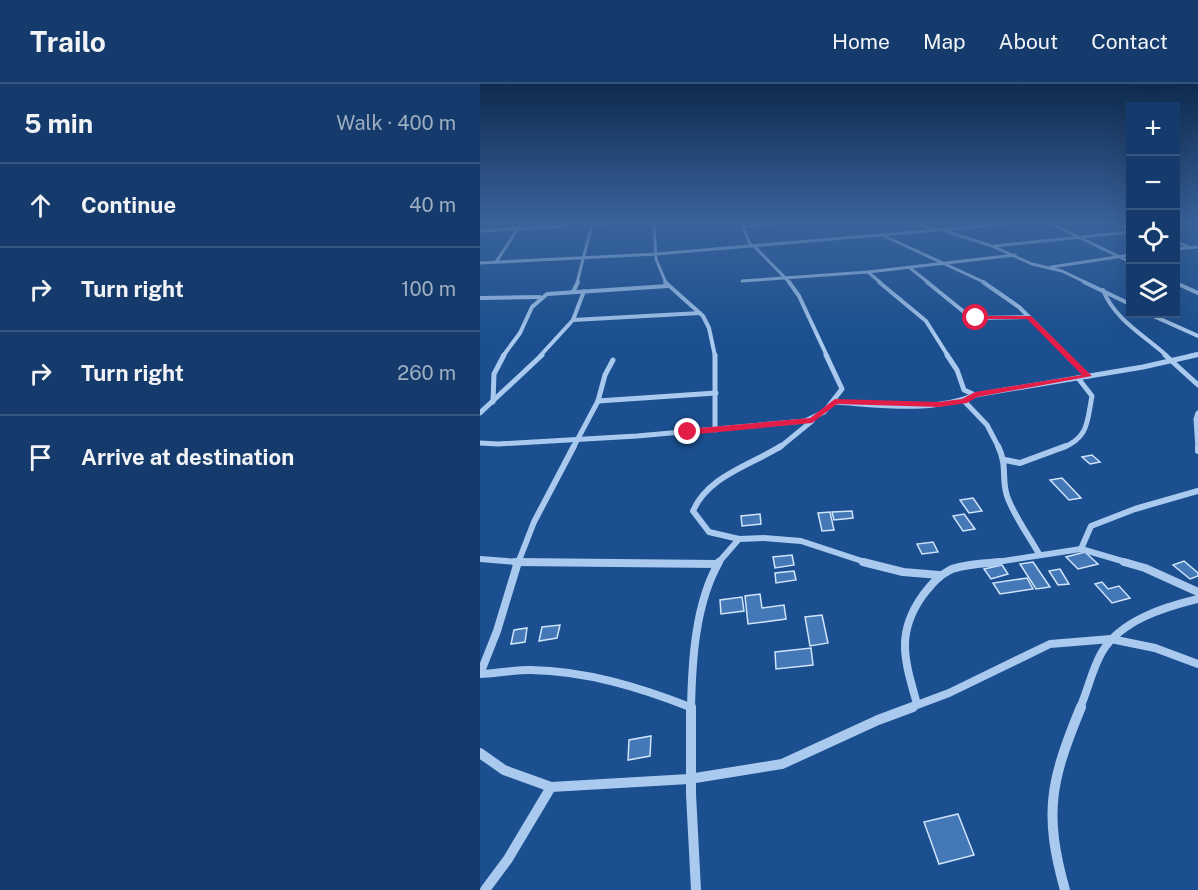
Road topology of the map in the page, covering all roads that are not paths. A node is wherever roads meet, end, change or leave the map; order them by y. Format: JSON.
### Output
{"nodes":[{"id":1,"x":496,"y":262,"type":"joint"},
{"id":2,"x":507,"y":262,"type":"edge"},
{"id":3,"x":583,"y":262,"type":"edge"},
{"id":4,"x":658,"y":262,"type":"edge"},
{"id":5,"x":769,"y":262,"type":"edge"},
{"id":6,"x":938,"y":262,"type":"edge"},
{"id":7,"x":963,"y":262,"type":"edge"},
{"id":8,"x":1027,"y":262,"type":"edge"},
{"id":9,"x":1087,"y":262,"type":"edge"},
{"id":10,"x":480,"y":263,"type":"edge"},
{"id":11,"x":944,"y":264,"type":"junction"},
{"id":12,"x":910,"y":267,"type":"junction"},
{"id":13,"x":1050,"y":267,"type":"junction"},
{"id":14,"x":868,"y":272,"type":"junction"},
{"id":15,"x":786,"y":278,"type":"junction"},
{"id":16,"x":742,"y":282,"type":"dead end"},
{"id":17,"x":1180,"y":285,"type":"edge"},
{"id":18,"x":668,"y":286,"type":"junction"},
{"id":19,"x":1103,"y":290,"type":"junction"},
{"id":20,"x":584,"y":291,"type":"junction"},
{"id":21,"x":573,"y":292,"type":"junction"},
{"id":22,"x":1198,"y":293,"type":"edge"},
{"id":23,"x":540,"y":297,"type":"junction"},
{"id":24,"x":480,"y":298,"type":"edge"},
{"id":25,"x":1126,"y":302,"type":"edge"},
{"id":26,"x":700,"y":313,"type":"junction"},
{"id":27,"x":1029,"y":317,"type":"junction"},
{"id":28,"x":1158,"y":318,"type":"edge"},
{"id":29,"x":573,"y":320,"type":"junction"},
{"id":30,"x":1198,"y":336,"type":"edge"},
{"id":31,"x":1198,"y":354,"type":"edge"},
{"id":32,"x":1170,"y":358,"type":"junction"},
{"id":33,"x":613,"y":360,"type":"dead end"},
{"id":34,"x":1088,"y":376,"type":"junction"},
{"id":35,"x":1078,"y":378,"type":"junction"},
{"id":36,"x":1198,"y":385,"type":"edge"},
{"id":37,"x":716,"y":393,"type":"junction"},
{"id":38,"x":975,"y":395,"type":"junction"},
{"id":39,"x":598,"y":401,"type":"junction"},
{"id":40,"x":964,"y":401,"type":"junction"},
{"id":41,"x":493,"y":402,"type":"junction"},
{"id":42,"x":835,"y":402,"type":"junction"},
{"id":43,"x":480,"y":413,"type":"edge"},
{"id":44,"x":1198,"y":413,"type":"edge"},
{"id":45,"x":812,"y":420,"type":"junction"},
{"id":46,"x":715,"y":430,"type":"junction"},
{"id":47,"x":578,"y":440,"type":"junction"},
{"id":48,"x":480,"y":443,"type":"edge"},
{"id":49,"x":1198,"y":451,"type":"edge"},
{"id":50,"x":1005,"y":460,"type":"junction"},
{"id":51,"x":1198,"y":491,"type":"edge"},
{"id":52,"x":738,"y":539,"type":"junction"},
{"id":53,"x":1081,"y":549,"type":"junction"},
{"id":54,"x":1039,"y":554,"type":"junction"},
{"id":55,"x":480,"y":559,"type":"edge"},
{"id":56,"x":518,"y":562,"type":"junction"},
{"id":57,"x":717,"y":564,"type":"junction"},
{"id":58,"x":939,"y":575,"type":"junction"},
{"id":59,"x":1198,"y":592,"type":"edge"},
{"id":60,"x":1198,"y":599,"type":"edge"},
{"id":61,"x":1111,"y":639,"type":"junction"},
{"id":62,"x":1198,"y":664,"type":"edge"},
{"id":63,"x":917,"y":704,"type":"junction"},
{"id":64,"x":690,"y":707,"type":"junction"},
{"id":65,"x":480,"y":753,"type":"edge"},
{"id":66,"x":689,"y":778,"type":"junction"},
{"id":67,"x":551,"y":787,"type":"junction"},
{"id":68,"x":485,"y":890,"type":"edge"},
{"id":69,"x":696,"y":890,"type":"edge"},
{"id":70,"x":1065,"y":890,"type":"edge"}],
"edges":[{"from":1,"to":2,"type":"street"},
{"from":1,"to":10,"type":"street"},
{"from":3,"to":21,"type":"street"},
{"from":4,"to":18,"type":"street"},
{"from":5,"to":15,"type":"street"},
{"from":6,"to":11,"type":"street"},
{"from":7,"to":11,"type":"street"},
{"from":8,"to":13,"type":"street"},
{"from":9,"to":13,"type":"street"},
{"from":11,"to":12,"type":"street"},
{"from":11,"to":27,"type":"street"},
{"from":12,"to":14,"type":"street"},
{"from":12,"to":27,"type":"street"},
{"from":13,"to":19,"type":"street"},
{"from":14,"to":15,"type":"street"},
{"from":14,"to":38,"type":"street"},
{"from":15,"to":16,"type":"street"},
{"from":15,"to":42,"type":"street"},
{"from":17,"to":22,"type":"street"},
{"from":18,"to":20,"type":"street"},
{"from":18,"to":26,"type":"street"},
{"from":19,"to":25,"type":"street"},
{"from":19,"to":32,"type":"street"},
{"from":20,"to":21,"type":"street"},
{"from":20,"to":29,"type":"street"},
{"from":21,"to":23,"type":"street"},
{"from":23,"to":24,"type":"street"},
{"from":23,"to":41,"type":"street"},
{"from":26,"to":29,"type":"street"},
{"from":26,"to":37,"type":"street"},
{"from":27,"to":34,"type":"street"},
{"from":28,"to":30,"type":"street"},
{"from":29,"to":41,"type":"street"},
{"from":31,"to":32,"type":"street"},
{"from":32,"to":34,"type":"street"},
{"from":32,"to":36,"type":"street"},
{"from":33,"to":39,"type":"street"},
{"from":34,"to":35,"type":"street"},
{"from":35,"to":38,"type":"street"},
{"from":35,"to":50,"type":"street"},
{"from":37,"to":39,"type":"street"},
{"from":37,"to":46,"type":"street"},
{"from":38,"to":40,"type":"street"},
{"from":39,"to":47,"type":"street"},
{"from":40,"to":42,"type":"street"},
{"from":40,"to":50,"type":"street"},
{"from":41,"to":43,"type":"street"},
{"from":42,"to":45,"type":"street"},
{"from":44,"to":49,"type":"street"},
{"from":45,"to":46,"type":"street"},
{"from":45,"to":52,"type":"street"},
{"from":46,"to":47,"type":"street"},
{"from":47,"to":48,"type":"street"},
{"from":47,"to":56,"type":"street"},
{"from":50,"to":54,"type":"street"},
{"from":51,"to":53,"type":"street"},
{"from":52,"to":57,"type":"street"},
{"from":52,"to":58,"type":"street"},
{"from":53,"to":54,"type":"street"},
{"from":53,"to":59,"type":"street"},
{"from":54,"to":58,"type":"street"},
{"from":55,"to":56,"type":"street"},
{"from":56,"to":57,"type":"street"},
{"from":56,"to":64,"type":"street"},
{"from":57,"to":64,"type":"street"},
{"from":58,"to":63,"type":"street"},
{"from":60,"to":61,"type":"street"},
{"from":61,"to":62,"type":"street"},
{"from":61,"to":63,"type":"street"},
{"from":61,"to":70,"type":"street"},
{"from":63,"to":66,"type":"street"},
{"from":64,"to":66,"type":"street"},
{"from":65,"to":67,"type":"street"},
{"from":66,"to":67,"type":"street"},
{"from":66,"to":69,"type":"street"},
{"from":67,"to":68,"type":"street"}]}
